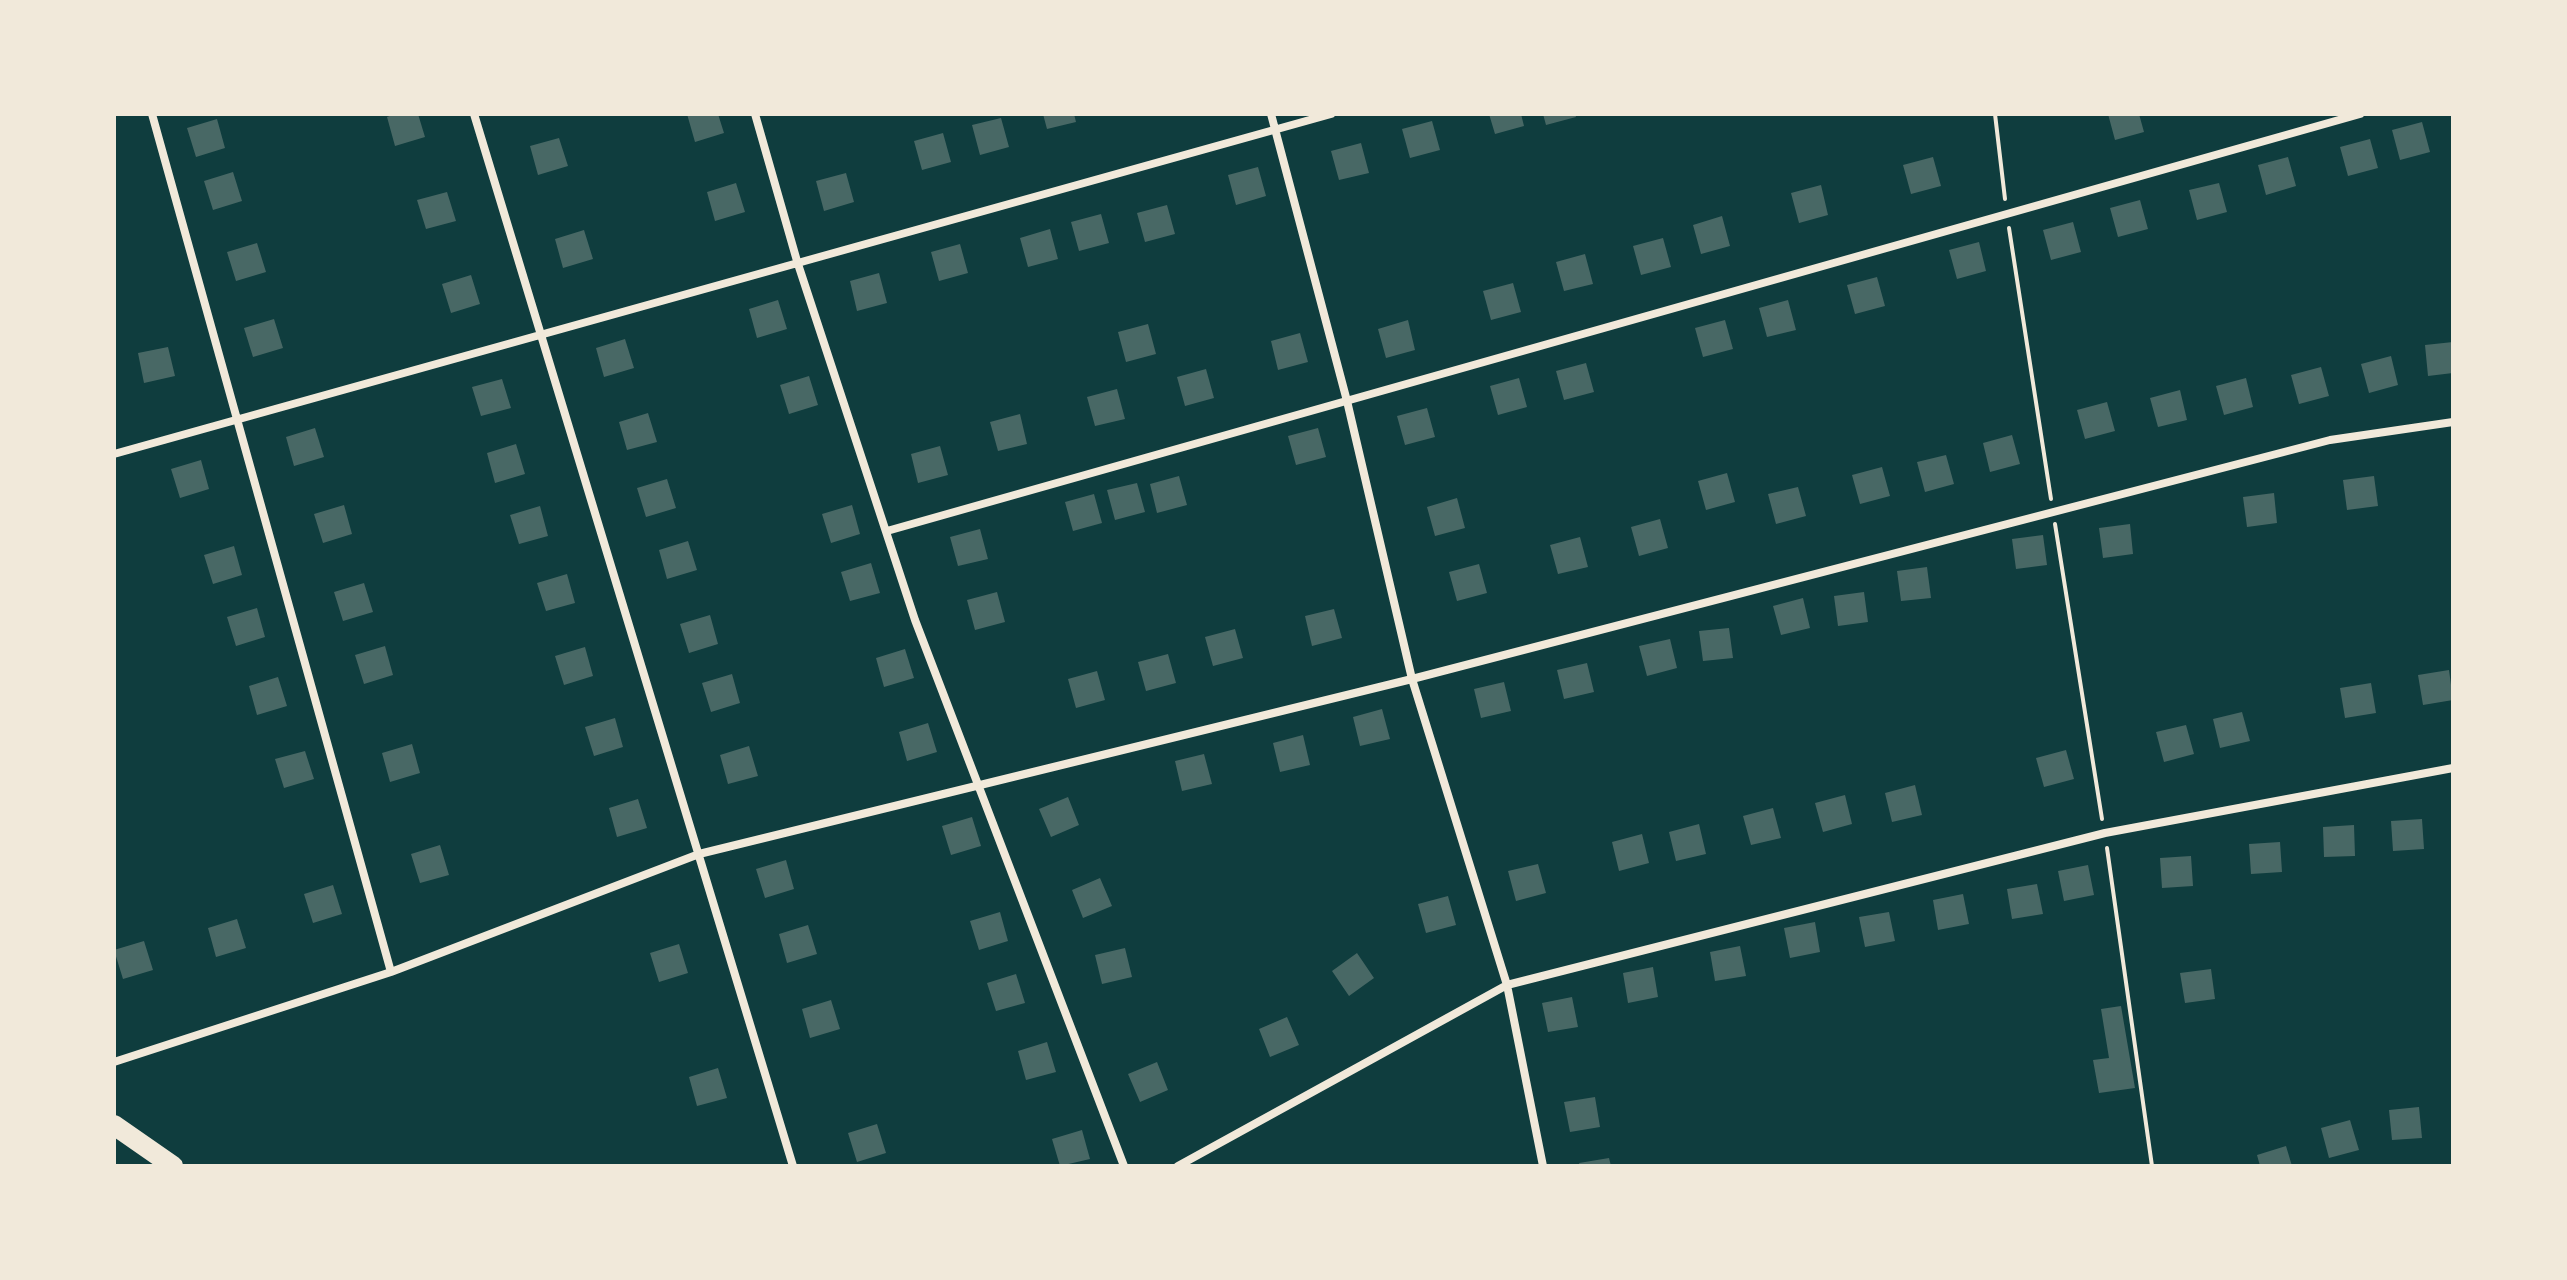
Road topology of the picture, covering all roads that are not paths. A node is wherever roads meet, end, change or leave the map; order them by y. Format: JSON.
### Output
{"nodes":[{"id":1,"x":152,"y":114,"type":"edge"},
{"id":2,"x":474,"y":114,"type":"edge"},
{"id":3,"x":755,"y":114,"type":"edge"},
{"id":4,"x":1271,"y":114,"type":"edge"},
{"id":5,"x":1331,"y":114,"type":"edge"},
{"id":6,"x":2360,"y":114,"type":"edge"},
{"id":7,"x":1275,"y":130,"type":"junction"},
{"id":8,"x":797,"y":261,"type":"junction"},
{"id":9,"x":539,"y":333,"type":"junction"},
{"id":10,"x":1347,"y":401,"type":"junction"},
{"id":11,"x":237,"y":422,"type":"junction"},
{"id":12,"x":2453,"y":422,"type":"edge"},
{"id":13,"x":114,"y":454,"type":"edge"},
{"id":14,"x":887,"y":531,"type":"junction"},
{"id":15,"x":1412,"y":679,"type":"junction"},
{"id":16,"x":2453,"y":768,"type":"edge"},
{"id":17,"x":977,"y":784,"type":"junction"},
{"id":18,"x":699,"y":854,"type":"junction"},
{"id":19,"x":391,"y":972,"type":"junction"},
{"id":20,"x":1507,"y":985,"type":"junction"},
{"id":21,"x":114,"y":1062,"type":"edge"},
{"id":22,"x":114,"y":1125,"type":"edge"},
{"id":23,"x":173,"y":1166,"type":"edge"},
{"id":24,"x":793,"y":1166,"type":"edge"},
{"id":25,"x":1124,"y":1166,"type":"edge"},
{"id":26,"x":1178,"y":1166,"type":"edge"},
{"id":27,"x":1543,"y":1166,"type":"edge"}],
"edges":[{"from":1,"to":11,"type":"street"},
{"from":2,"to":9,"type":"street"},
{"from":3,"to":8,"type":"street"},
{"from":4,"to":7,"type":"street"},
{"from":5,"to":7,"type":"street"},
{"from":6,"to":10,"type":"street"},
{"from":7,"to":8,"type":"street"},
{"from":7,"to":10,"type":"street"},
{"from":8,"to":9,"type":"street"},
{"from":8,"to":14,"type":"street"},
{"from":9,"to":11,"type":"street"},
{"from":9,"to":18,"type":"street"},
{"from":10,"to":14,"type":"street"},
{"from":10,"to":15,"type":"street"},
{"from":11,"to":13,"type":"street"},
{"from":11,"to":19,"type":"street"},
{"from":12,"to":15,"type":"street"},
{"from":14,"to":17,"type":"street"},
{"from":15,"to":17,"type":"street"},
{"from":15,"to":20,"type":"street"},
{"from":16,"to":20,"type":"street"},
{"from":17,"to":18,"type":"street"},
{"from":17,"to":25,"type":"street"},
{"from":18,"to":19,"type":"street"},
{"from":18,"to":24,"type":"street"},
{"from":19,"to":21,"type":"street"},
{"from":20,"to":26,"type":"street"},
{"from":20,"to":27,"type":"street"},
{"from":22,"to":23,"type":"main road"}]}
